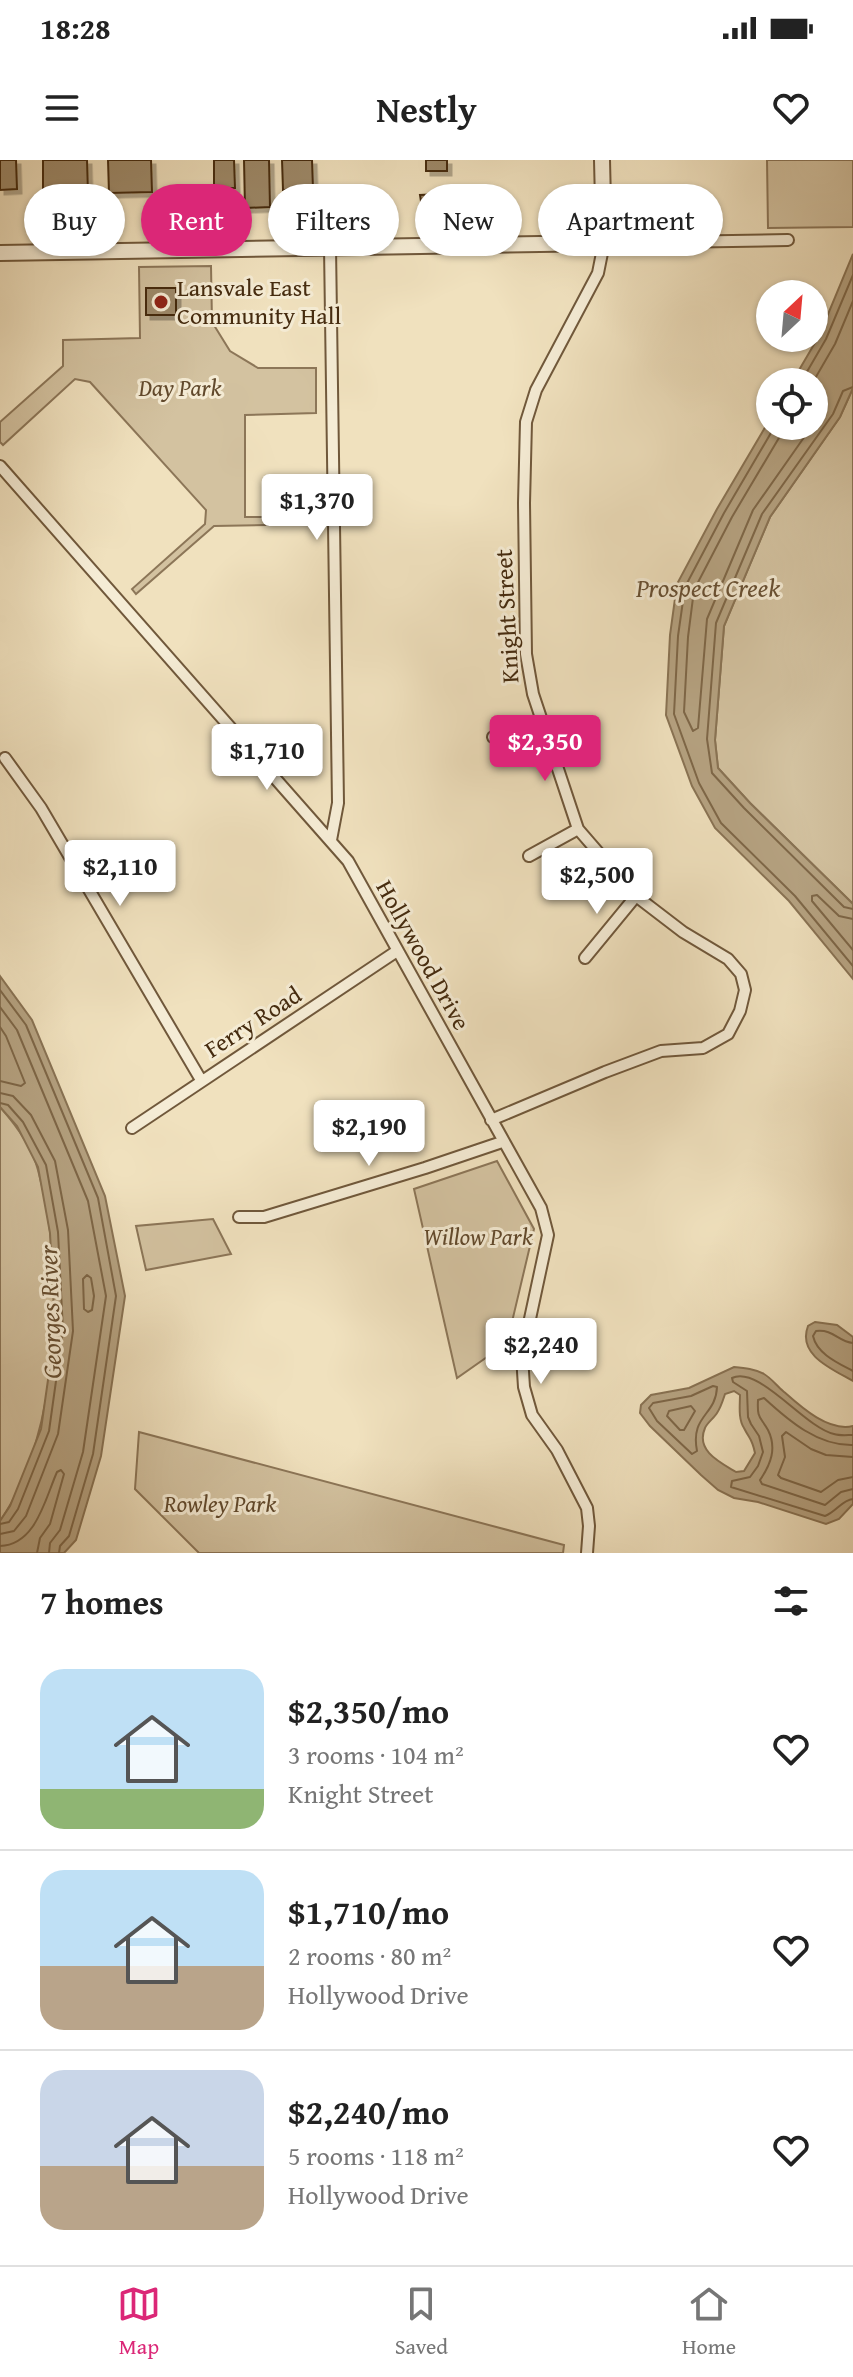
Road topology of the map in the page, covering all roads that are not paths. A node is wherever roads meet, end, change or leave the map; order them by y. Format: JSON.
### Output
{"nodes":[{"id":1,"x":602,"y":160,"type":"edge"},
{"id":2,"x":603,"y":184,"type":"edge"},
{"id":3,"x":788,"y":240,"type":"dead end"},
{"id":4,"x":723,"y":241,"type":"edge"},
{"id":5,"x":538,"y":244,"type":"edge"},
{"id":6,"x":399,"y":246,"type":"edge"},
{"id":7,"x":268,"y":248,"type":"edge"},
{"id":8,"x":0,"y":253,"type":"edge"},
{"id":9,"x":330,"y":256,"type":"edge"},
{"id":10,"x":601,"y":256,"type":"edge"},
{"id":11,"x":0,"y":466,"type":"edge"},
{"id":12,"x":545,"y":729,"type":"junction"},
{"id":13,"x":493,"y":737,"type":"dead end"},
{"id":14,"x":5,"y":758,"type":"dead end"},
{"id":15,"x":578,"y":829,"type":"junction"},
{"id":16,"x":331,"y":840,"type":"junction"},
{"id":17,"x":529,"y":856,"type":"dead end"},
{"id":18,"x":636,"y":896,"type":"junction"},
{"id":19,"x":397,"y":951,"type":"junction"},
{"id":20,"x":585,"y":958,"type":"dead end"},
{"id":21,"x":201,"y":1080,"type":"junction"},
{"id":22,"x":491,"y":1120,"type":"junction"},
{"id":23,"x":132,"y":1128,"type":"dead end"},
{"id":24,"x":502,"y":1142,"type":"junction"},
{"id":25,"x":239,"y":1217,"type":"dead end"},
{"id":26,"x":587,"y":1553,"type":"edge"}],
"edges":[{"from":1,"to":2,"type":"street","name":"Knight Street"},
{"from":3,"to":4,"type":"street"},
{"from":5,"to":6,"type":"street"},
{"from":7,"to":8,"type":"street"},
{"from":9,"to":16,"type":"street"},
{"from":10,"to":12,"type":"street","name":"Knight Street"},
{"from":11,"to":16,"type":"street","name":"Hollywood Drive"},
{"from":12,"to":13,"type":"street"},
{"from":12,"to":15,"type":"street","name":"Knight Street"},
{"from":14,"to":21,"type":"street"},
{"from":15,"to":17,"type":"street"},
{"from":15,"to":18,"type":"street","name":"Knight Street"},
{"from":16,"to":19,"type":"street","name":"Hollywood Drive"},
{"from":18,"to":20,"type":"street"},
{"from":18,"to":22,"type":"street","name":"Knight Street"},
{"from":19,"to":21,"type":"street","name":"Ferry Road"},
{"from":19,"to":22,"type":"street","name":"Hollywood Drive"},
{"from":21,"to":23,"type":"street","name":"Ferry Road"},
{"from":22,"to":24,"type":"street","name":"Hollywood Drive"},
{"from":24,"to":25,"type":"street"},
{"from":24,"to":26,"type":"street","name":"Hollywood Drive"}]}
